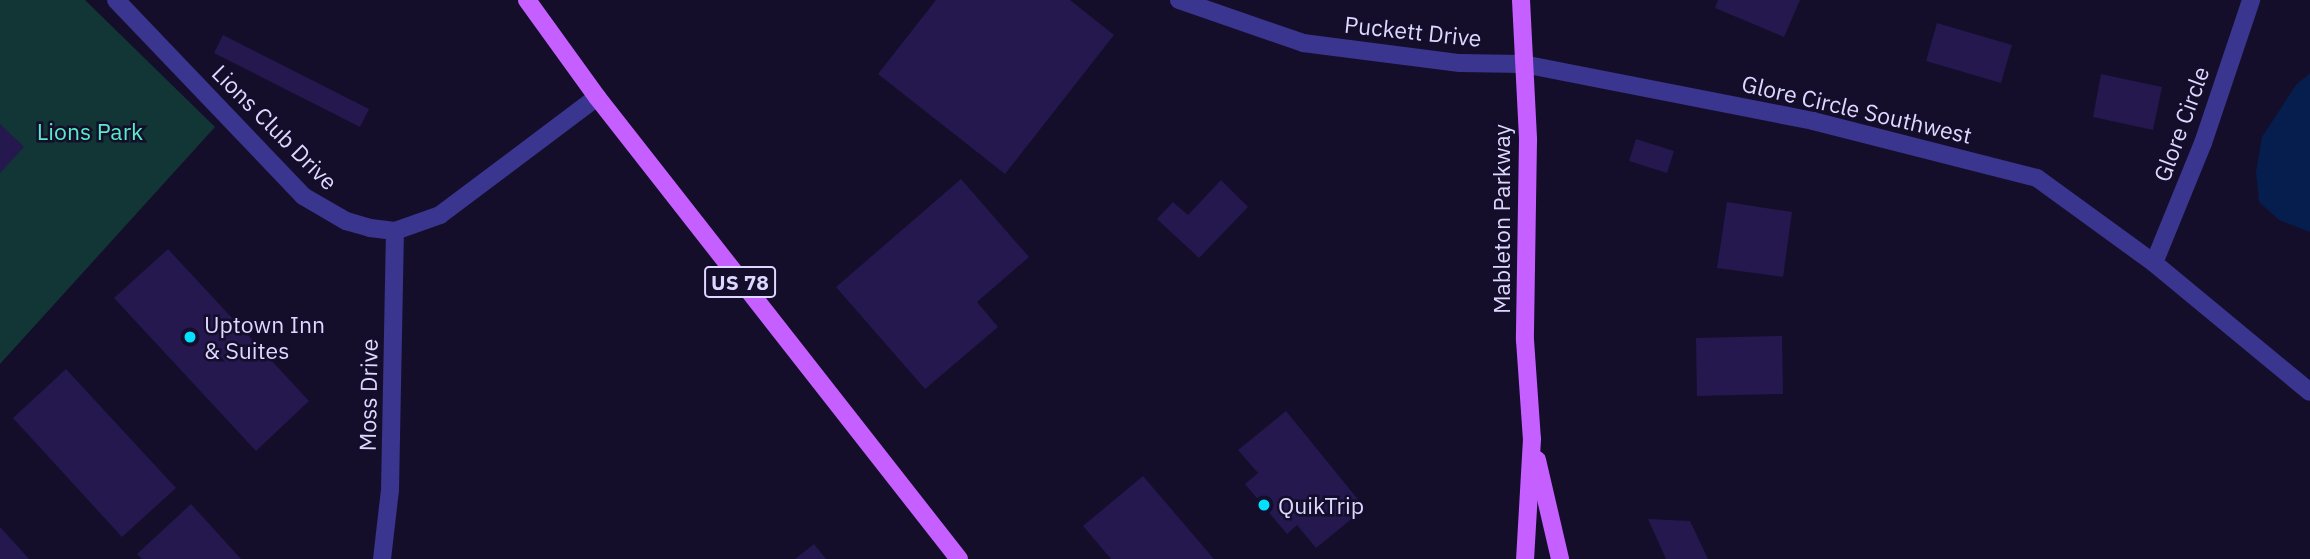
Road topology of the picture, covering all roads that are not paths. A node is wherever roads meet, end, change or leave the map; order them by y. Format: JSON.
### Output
{"nodes":[{"id":1,"x":116,"y":0,"type":"edge"},
{"id":2,"x":527,"y":0,"type":"edge"},
{"id":3,"x":1179,"y":0,"type":"edge"},
{"id":4,"x":1521,"y":0,"type":"edge"},
{"id":5,"x":2251,"y":0,"type":"edge"},
{"id":6,"x":1523,"y":64,"type":"junction"},
{"id":7,"x":597,"y":97,"type":"junction"},
{"id":8,"x":395,"y":231,"type":"junction"},
{"id":9,"x":2154,"y":263,"type":"junction"},
{"id":10,"x":2310,"y":392,"type":"edge"},
{"id":11,"x":1532,"y":439,"type":"junction"},
{"id":12,"x":382,"y":559,"type":"edge"},
{"id":13,"x":959,"y":559,"type":"edge"},
{"id":14,"x":1524,"y":559,"type":"edge"},
{"id":15,"x":1560,"y":559,"type":"edge"}],
"edges":[{"from":1,"to":8,"type":"street","name":"Lions Club Drive"},
{"from":2,"to":7,"type":"main road","number":"US 78"},
{"from":3,"to":6,"type":"street","name":"Puckett Drive"},
{"from":4,"to":6,"type":"main road","name":"Mableton Parkway"},
{"from":5,"to":9,"type":"street","name":"Glore Circle"},
{"from":6,"to":9,"type":"street","name":"Glore Circle Southwest"},
{"from":6,"to":11,"type":"main road","name":"Mableton Parkway"},
{"from":7,"to":8,"type":"street"},
{"from":7,"to":13,"type":"main road","number":"US 78"},
{"from":8,"to":12,"type":"street","name":"Moss Drive"},
{"from":9,"to":10,"type":"street","name":"Glore Circle Southwest"},
{"from":11,"to":14,"type":"main road","name":"Mableton Parkway"},
{"from":11,"to":15,"type":"main road","name":"Mableton Parkway"}]}
